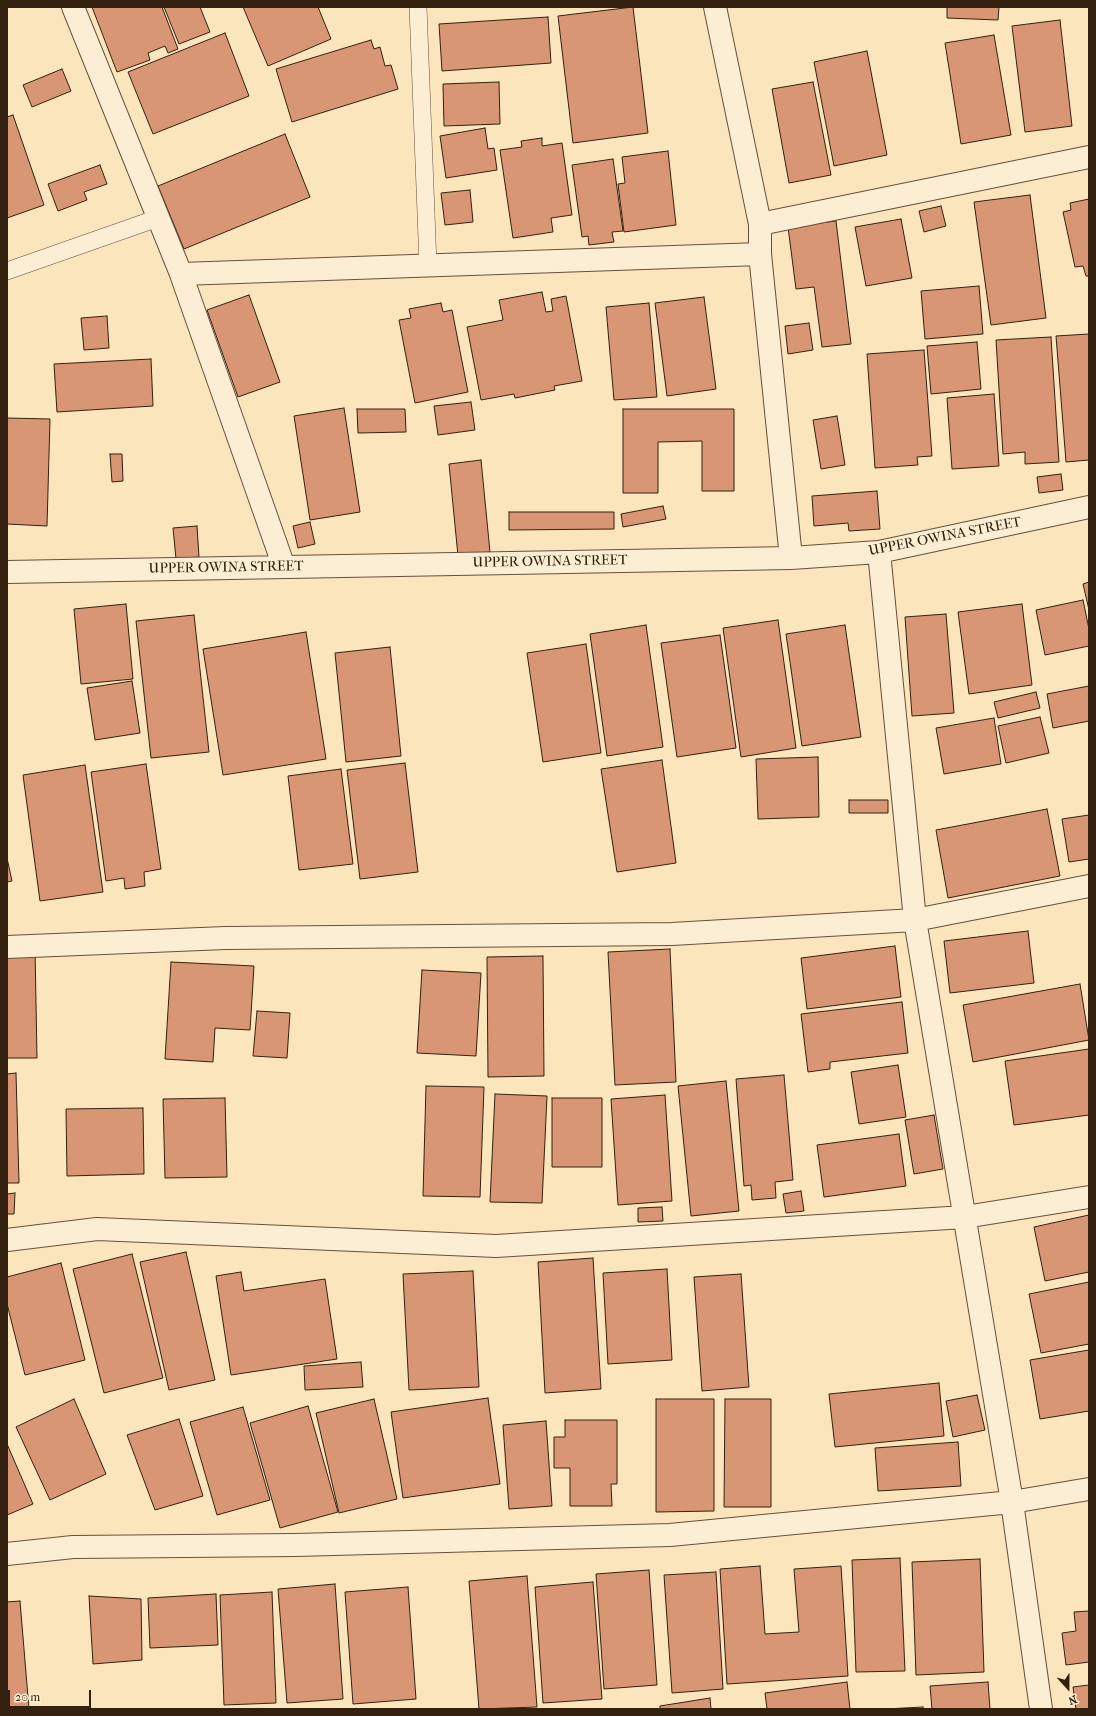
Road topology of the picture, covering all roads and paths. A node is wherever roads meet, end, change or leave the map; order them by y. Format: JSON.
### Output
{"nodes":[{"id":1,"x":72,"y":7,"type":"edge"},
{"id":2,"x":418,"y":7,"type":"edge"},
{"id":3,"x":715,"y":7,"type":"edge"},
{"id":4,"x":1089,"y":157,"type":"edge"},
{"id":5,"x":158,"y":218,"type":"junction"},
{"id":6,"x":760,"y":224,"type":"junction"},
{"id":7,"x":760,"y":254,"type":"junction"},
{"id":8,"x":428,"y":266,"type":"junction"},
{"id":9,"x":7,"y":271,"type":"edge"},
{"id":10,"x":181,"y":274,"type":"junction"},
{"id":11,"x":1089,"y":507,"type":"edge"},
{"id":12,"x":879,"y":552,"type":"junction"},
{"id":13,"x":791,"y":558,"type":"junction"},
{"id":14,"x":284,"y":567,"type":"junction"},
{"id":15,"x":7,"y":572,"type":"edge"},
{"id":16,"x":1089,"y":886,"type":"edge"},
{"id":17,"x":915,"y":920,"type":"junction"},
{"id":18,"x":7,"y":947,"type":"edge"},
{"id":19,"x":1089,"y":1197,"type":"edge"},
{"id":20,"x":965,"y":1217,"type":"junction"},
{"id":21,"x":7,"y":1240,"type":"edge"},
{"id":22,"x":1089,"y":1489,"type":"edge"},
{"id":23,"x":1012,"y":1502,"type":"junction"},
{"id":24,"x":7,"y":1554,"type":"edge"},
{"id":25,"x":1041,"y":1709,"type":"edge"}],
"edges":[{"from":1,"to":5,"type":"street"},
{"from":2,"to":8,"type":"lane"},
{"from":3,"to":6,"type":"street"},
{"from":4,"to":6,"type":"street"},
{"from":5,"to":9,"type":"lane"},
{"from":5,"to":10,"type":"street"},
{"from":6,"to":7,"type":"street"},
{"from":7,"to":8,"type":"street"},
{"from":7,"to":13,"type":"street"},
{"from":8,"to":10,"type":"street"},
{"from":10,"to":14,"type":"street"},
{"from":11,"to":12,"type":"street","name":"UPPER OWINA STREET"},
{"from":12,"to":13,"type":"street","name":"UPPER OWINA STREET"},
{"from":12,"to":17,"type":"street"},
{"from":13,"to":14,"type":"street","name":"UPPER OWINA STREET"},
{"from":14,"to":15,"type":"street","name":"UPPER OWINA STREET"},
{"from":16,"to":17,"type":"street"},
{"from":17,"to":18,"type":"street"},
{"from":17,"to":20,"type":"street"},
{"from":19,"to":20,"type":"street"},
{"from":20,"to":21,"type":"street"},
{"from":20,"to":23,"type":"street"},
{"from":22,"to":23,"type":"street"},
{"from":23,"to":24,"type":"street"},
{"from":23,"to":25,"type":"street"}]}
